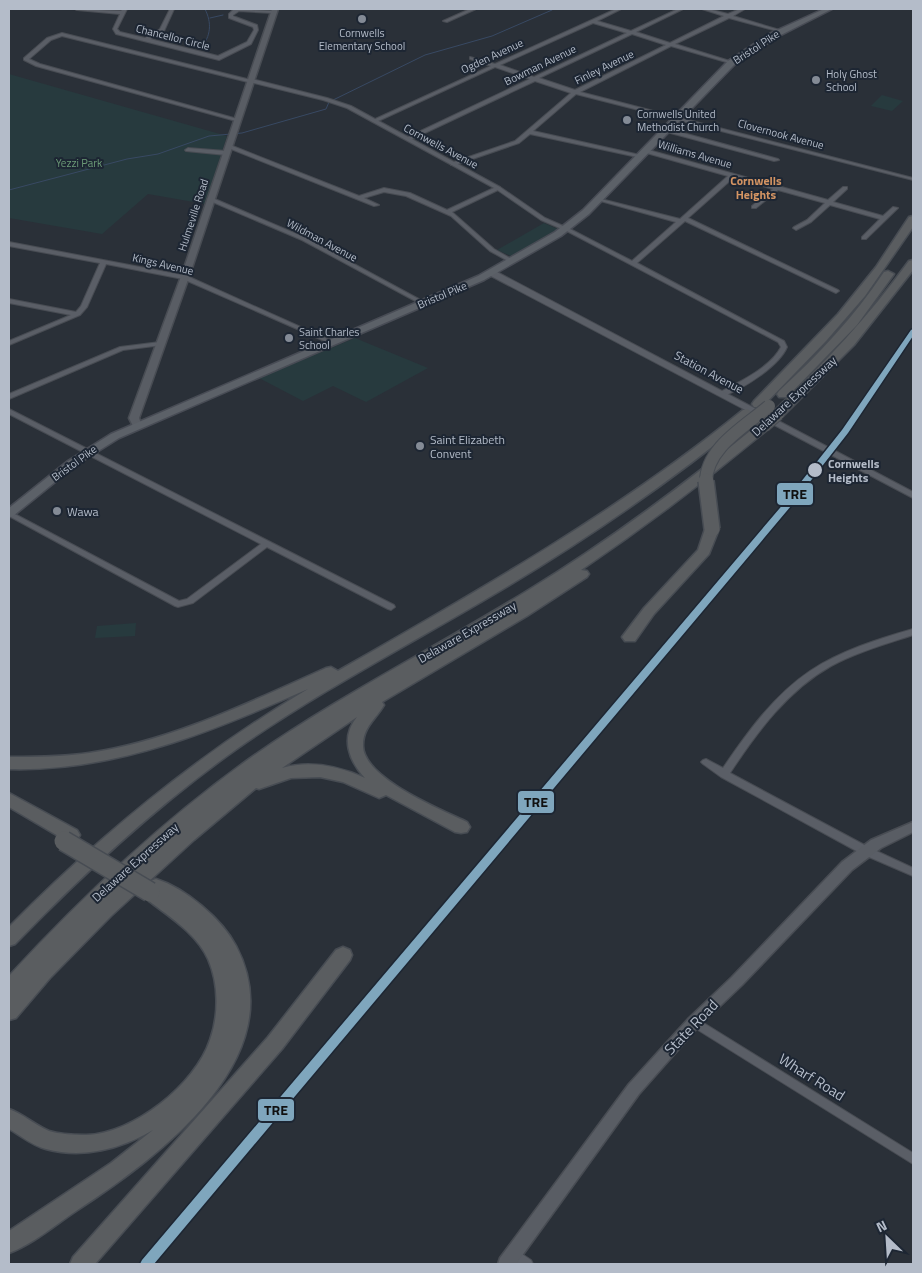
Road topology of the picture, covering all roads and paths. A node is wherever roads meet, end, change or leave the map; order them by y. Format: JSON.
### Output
{"nodes":[{"id":1,"x":77,"y":9,"type":"edge"},
{"id":2,"x":172,"y":9,"type":"edge"},
{"id":3,"x":237,"y":9,"type":"edge"},
{"id":4,"x":461,"y":9,"type":"edge"},
{"id":5,"x":474,"y":9,"type":"edge"},
{"id":6,"x":618,"y":9,"type":"edge"},
{"id":7,"x":681,"y":9,"type":"edge"},
{"id":8,"x":704,"y":9,"type":"edge"},
{"id":9,"x":743,"y":9,"type":"edge"},
{"id":10,"x":829,"y":9,"type":"edge"},
{"id":11,"x":274,"y":10,"type":"edge"},
{"id":12,"x":124,"y":11,"type":"edge"},
{"id":13,"x":468,"y":11,"type":"junction"},
{"id":14,"x":728,"y":16,"type":"junction"},
{"id":15,"x":445,"y":21,"type":"dead end"},
{"id":16,"x":593,"y":21,"type":"junction"},
{"id":17,"x":781,"y":31,"type":"junction"},
{"id":18,"x":632,"y":33,"type":"junction"},
{"id":19,"x":145,"y":40,"type":"junction"},
{"id":20,"x":671,"y":44,"type":"junction"},
{"id":21,"x":472,"y":58,"type":"dead end"},
{"id":22,"x":731,"y":63,"type":"junction"},
{"id":23,"x":494,"y":66,"type":"junction"},
{"id":24,"x":534,"y":79,"type":"junction"},
{"id":25,"x":252,"y":81,"type":"junction"},
{"id":26,"x":575,"y":92,"type":"junction"},
{"id":27,"x":677,"y":118,"type":"junction"},
{"id":28,"x":238,"y":120,"type":"junction"},
{"id":29,"x":374,"y":121,"type":"junction"},
{"id":30,"x":665,"y":130,"type":"junction"},
{"id":31,"x":528,"y":132,"type":"junction"},
{"id":32,"x":408,"y":139,"type":"junction"},
{"id":33,"x":188,"y":150,"type":"dead end"},
{"id":34,"x":227,"y":150,"type":"junction"},
{"id":35,"x":642,"y":154,"type":"junction"},
{"id":36,"x":776,"y":160,"type":"dead end"},
{"id":37,"x":453,"y":164,"type":"junction"},
{"id":38,"x":733,"y":176,"type":"junction"},
{"id":39,"x":912,"y":178,"type":"dead end"},
{"id":40,"x":498,"y":188,"type":"junction"},
{"id":41,"x":777,"y":188,"type":"junction"},
{"id":42,"x":844,"y":188,"type":"dead end"},
{"id":43,"x":358,"y":198,"type":"junction"},
{"id":44,"x":210,"y":199,"type":"junction"},
{"id":45,"x":598,"y":199,"type":"junction"},
{"id":46,"x":830,"y":203,"type":"junction"},
{"id":47,"x":376,"y":205,"type":"dead end"},
{"id":48,"x":754,"y":207,"type":"dead end"},
{"id":49,"x":894,"y":208,"type":"dead end"},
{"id":50,"x":446,"y":212,"type":"junction"},
{"id":51,"x":884,"y":218,"type":"junction"},
{"id":52,"x":913,"y":218,"type":"edge"},
{"id":53,"x":683,"y":219,"type":"junction"},
{"id":54,"x":796,"y":228,"type":"dead end"},
{"id":55,"x":566,"y":229,"type":"junction"},
{"id":56,"x":913,"y":230,"type":"edge"},
{"id":57,"x":864,"y":238,"type":"dead end"},
{"id":58,"x":9,"y":244,"type":"edge"},
{"id":59,"x":512,"y":261,"type":"junction"},
{"id":60,"x":104,"y":262,"type":"junction"},
{"id":61,"x":913,"y":263,"type":"edge"},
{"id":62,"x":632,"y":264,"type":"junction"},
{"id":63,"x":492,"y":273,"type":"junction"},
{"id":64,"x":185,"y":277,"type":"junction"},
{"id":65,"x":836,"y":291,"type":"dead end"},
{"id":66,"x":9,"y":301,"type":"edge"},
{"id":67,"x":423,"y":303,"type":"junction"},
{"id":68,"x":78,"y":314,"type":"junction"},
{"id":69,"x":331,"y":342,"type":"junction"},
{"id":70,"x":9,"y":343,"type":"edge"},
{"id":71,"x":160,"y":344,"type":"junction"},
{"id":72,"x":723,"y":394,"type":"junction"},
{"id":73,"x":9,"y":397,"type":"edge"},
{"id":74,"x":763,"y":409,"type":"junction"},
{"id":75,"x":9,"y":411,"type":"edge"},
{"id":76,"x":137,"y":426,"type":"junction"},
{"id":77,"x":89,"y":451,"type":"junction"},
{"id":78,"x":727,"y":457,"type":"junction"},
{"id":79,"x":913,"y":495,"type":"edge"},
{"id":80,"x":9,"y":513,"type":"edge"},
{"id":81,"x":268,"y":543,"type":"junction"},
{"id":82,"x":175,"y":604,"type":"joint"},
{"id":83,"x":391,"y":606,"type":"dead end"},
{"id":84,"x":422,"y":628,"type":"junction"},
{"id":85,"x":913,"y":632,"type":"edge"},
{"id":86,"x":630,"y":637,"type":"dead end"},
{"id":87,"x":456,"y":652,"type":"junction"},
{"id":88,"x":706,"y":762,"type":"dead end"},
{"id":89,"x":9,"y":763,"type":"edge"},
{"id":90,"x":724,"y":774,"type":"junction"},
{"id":91,"x":9,"y":799,"type":"edge"},
{"id":92,"x":9,"y":809,"type":"edge"},
{"id":93,"x":216,"y":810,"type":"junction"},
{"id":94,"x":913,"y":827,"type":"edge"},
{"id":95,"x":67,"y":838,"type":"junction"},
{"id":96,"x":866,"y":850,"type":"junction"},
{"id":97,"x":913,"y":872,"type":"edge"},
{"id":98,"x":153,"y":889,"type":"junction"},
{"id":99,"x":9,"y":939,"type":"edge"},
{"id":100,"x":343,"y":955,"type":"dead end"},
{"id":101,"x":9,"y":989,"type":"edge"},
{"id":102,"x":9,"y":1012,"type":"edge"},
{"id":103,"x":694,"y":1022,"type":"junction"},
{"id":104,"x":9,"y":1118,"type":"edge"},
{"id":105,"x":913,"y":1159,"type":"edge"},
{"id":106,"x":9,"y":1243,"type":"edge"},
{"id":107,"x":510,"y":1259,"type":"edge"},
{"id":108,"x":81,"y":1264,"type":"edge"},
{"id":109,"x":527,"y":1264,"type":"edge"}],
"edges":[{"from":1,"to":12,"type":"street"},
{"from":2,"to":19,"type":"street"},
{"from":3,"to":11,"type":"street"},
{"from":3,"to":19,"type":"street","name":"Chancellor Circle"},
{"from":4,"to":13,"type":"street"},
{"from":5,"to":13,"type":"street"},
{"from":6,"to":16,"type":"street","name":"Ogden Avenue"},
{"from":7,"to":18,"type":"street","name":"Bowman Avenue"},
{"from":8,"to":14,"type":"street"},
{"from":9,"to":14,"type":"street","name":"Finley Avenue"},
{"from":10,"to":17,"type":"main road","name":"Bristol Pike"},
{"from":11,"to":25,"type":"main road","name":"Hulmeville Road"},
{"from":12,"to":19,"type":"street","name":"Chancellor Circle"},
{"from":13,"to":15,"type":"street"},
{"from":14,"to":17,"type":"street"},
{"from":14,"to":20,"type":"street","name":"Finley Avenue"},
{"from":16,"to":18,"type":"street"},
{"from":16,"to":23,"type":"street","name":"Ogden Avenue"},
{"from":17,"to":22,"type":"main road","name":"Bristol Pike"},
{"from":18,"to":20,"type":"street"},
{"from":18,"to":24,"type":"street","name":"Bowman Avenue"},
{"from":20,"to":22,"type":"street"},
{"from":20,"to":26,"type":"street","name":"Finley Avenue"},
{"from":21,"to":23,"type":"street","name":"Clovernook Avenue"},
{"from":22,"to":27,"type":"main road","name":"Bristol Pike"},
{"from":23,"to":24,"type":"street","name":"Clovernook Avenue"},
{"from":23,"to":29,"type":"street","name":"Ogden Avenue"},
{"from":24,"to":26,"type":"street","name":"Clovernook Avenue"},
{"from":24,"to":32,"type":"street","name":"Bowman Avenue"},
{"from":25,"to":28,"type":"main road","name":"Hulmeville Road"},
{"from":25,"to":28,"type":"street","name":"Cornwells Avenue"},
{"from":25,"to":29,"type":"street","name":"Cornwells Avenue"},
{"from":26,"to":27,"type":"street","name":"Clovernook Avenue"},
{"from":26,"to":31,"type":"street","name":"Finley Avenue"},
{"from":27,"to":30,"type":"main road","name":"Bristol Pike"},
{"from":27,"to":39,"type":"street","name":"Clovernook Avenue"},
{"from":28,"to":34,"type":"main road","name":"Hulmeville Road"},
{"from":29,"to":32,"type":"street","name":"Cornwells Avenue"},
{"from":30,"to":35,"type":"main road","name":"Bristol Pike"},
{"from":30,"to":36,"type":"street"},
{"from":31,"to":35,"type":"street","name":"Williams Avenue"},
{"from":31,"to":37,"type":"street","name":"Finley Avenue"},
{"from":32,"to":37,"type":"street","name":"Cornwells Avenue"},
{"from":33,"to":34,"type":"street"},
{"from":34,"to":43,"type":"street"},
{"from":34,"to":44,"type":"main road","name":"Hulmeville Road"},
{"from":35,"to":38,"type":"street","name":"Williams Avenue"},
{"from":35,"to":45,"type":"main road","name":"Bristol Pike"},
{"from":37,"to":40,"type":"street","name":"Cornwells Avenue"},
{"from":38,"to":41,"type":"street","name":"Williams Avenue"},
{"from":38,"to":53,"type":"street"},
{"from":40,"to":50,"type":"street"},
{"from":40,"to":55,"type":"street","name":"Cornwells Avenue"},
{"from":41,"to":46,"type":"street","name":"Williams Avenue"},
{"from":41,"to":48,"type":"street"},
{"from":42,"to":46,"type":"street"},
{"from":43,"to":47,"type":"street"},
{"from":43,"to":50,"type":"street"},
{"from":44,"to":64,"type":"main road","name":"Hulmeville Road"},
{"from":44,"to":67,"type":"street","name":"Wildman Avenue"},
{"from":45,"to":53,"type":"street"},
{"from":45,"to":55,"type":"main road","name":"Bristol Pike"},
{"from":46,"to":51,"type":"street","name":"Williams Avenue"},
{"from":46,"to":54,"type":"street"},
{"from":49,"to":51,"type":"street"},
{"from":50,"to":59,"type":"street"},
{"from":51,"to":57,"type":"street"},
{"from":52,"to":74,"type":"highway","name":"Delaware Expressway"},
{"from":53,"to":62,"type":"street"},
{"from":53,"to":65,"type":"street"},
{"from":55,"to":59,"type":"main road","name":"Bristol Pike"},
{"from":55,"to":62,"type":"street","name":"Cornwells Avenue"},
{"from":56,"to":74,"type":"highway"},
{"from":58,"to":60,"type":"street","name":"Kings Avenue"},
{"from":59,"to":63,"type":"main road","name":"Bristol Pike"},
{"from":60,"to":64,"type":"street","name":"Kings Avenue"},
{"from":60,"to":68,"type":"street"},
{"from":61,"to":74,"type":"highway","name":"Delaware Expressway"},
{"from":62,"to":72,"type":"street","name":"Cornwells Avenue"},
{"from":63,"to":67,"type":"main road","name":"Bristol Pike"},
{"from":63,"to":72,"type":"street","name":"Station Avenue"},
{"from":64,"to":69,"type":"street","name":"Kings Avenue"},
{"from":64,"to":71,"type":"main road","name":"Hulmeville Road"},
{"from":66,"to":68,"type":"street"},
{"from":67,"to":69,"type":"main road","name":"Bristol Pike"},
{"from":68,"to":70,"type":"street"},
{"from":69,"to":76,"type":"main road","name":"Bristol Pike"},
{"from":71,"to":73,"type":"street"},
{"from":71,"to":76,"type":"main road","name":"Hulmeville Road"},
{"from":72,"to":79,"type":"street","name":"Station Avenue"},
{"from":74,"to":78,"type":"highway","name":"Delaware Expressway","bridge":true},
{"from":74,"to":84,"type":"highway","name":"Delaware Expressway"},
{"from":74,"to":86,"type":"highway","bridge":true},
{"from":75,"to":77,"type":"street"},
{"from":76,"to":77,"type":"main road","name":"Bristol Pike"},
{"from":77,"to":80,"type":"main road","name":"Bristol Pike"},
{"from":77,"to":81,"type":"street"},
{"from":78,"to":87,"type":"highway"},
{"from":78,"to":101,"type":"highway","name":"Delaware Expressway"},
{"from":80,"to":82,"type":"street"},
{"from":81,"to":82,"type":"street"},
{"from":81,"to":83,"type":"street"},
{"from":84,"to":89,"type":"highway"},
{"from":84,"to":99,"type":"highway","name":"Delaware Expressway"},
{"from":85,"to":90,"type":"street"},
{"from":87,"to":93,"type":"highway"},
{"from":87,"to":93,"type":"highway"},
{"from":88,"to":90,"type":"street"},
{"from":90,"to":96,"type":"street"},
{"from":91,"to":95,"type":"highway"},
{"from":92,"to":95,"type":"highway"},
{"from":93,"to":102,"type":"highway"},
{"from":94,"to":96,"type":"main road","name":"State Road"},
{"from":95,"to":98,"type":"highway","bridge":true},
{"from":96,"to":97,"type":"street"},
{"from":96,"to":103,"type":"main road","name":"State Road"},
{"from":98,"to":104,"type":"highway"},
{"from":98,"to":106,"type":"highway"},
{"from":100,"to":108,"type":"highway"},
{"from":103,"to":105,"type":"street","name":"Wharf Road"},
{"from":103,"to":107,"type":"main road","name":"State Road"},
{"from":107,"to":109,"type":"street"}]}
